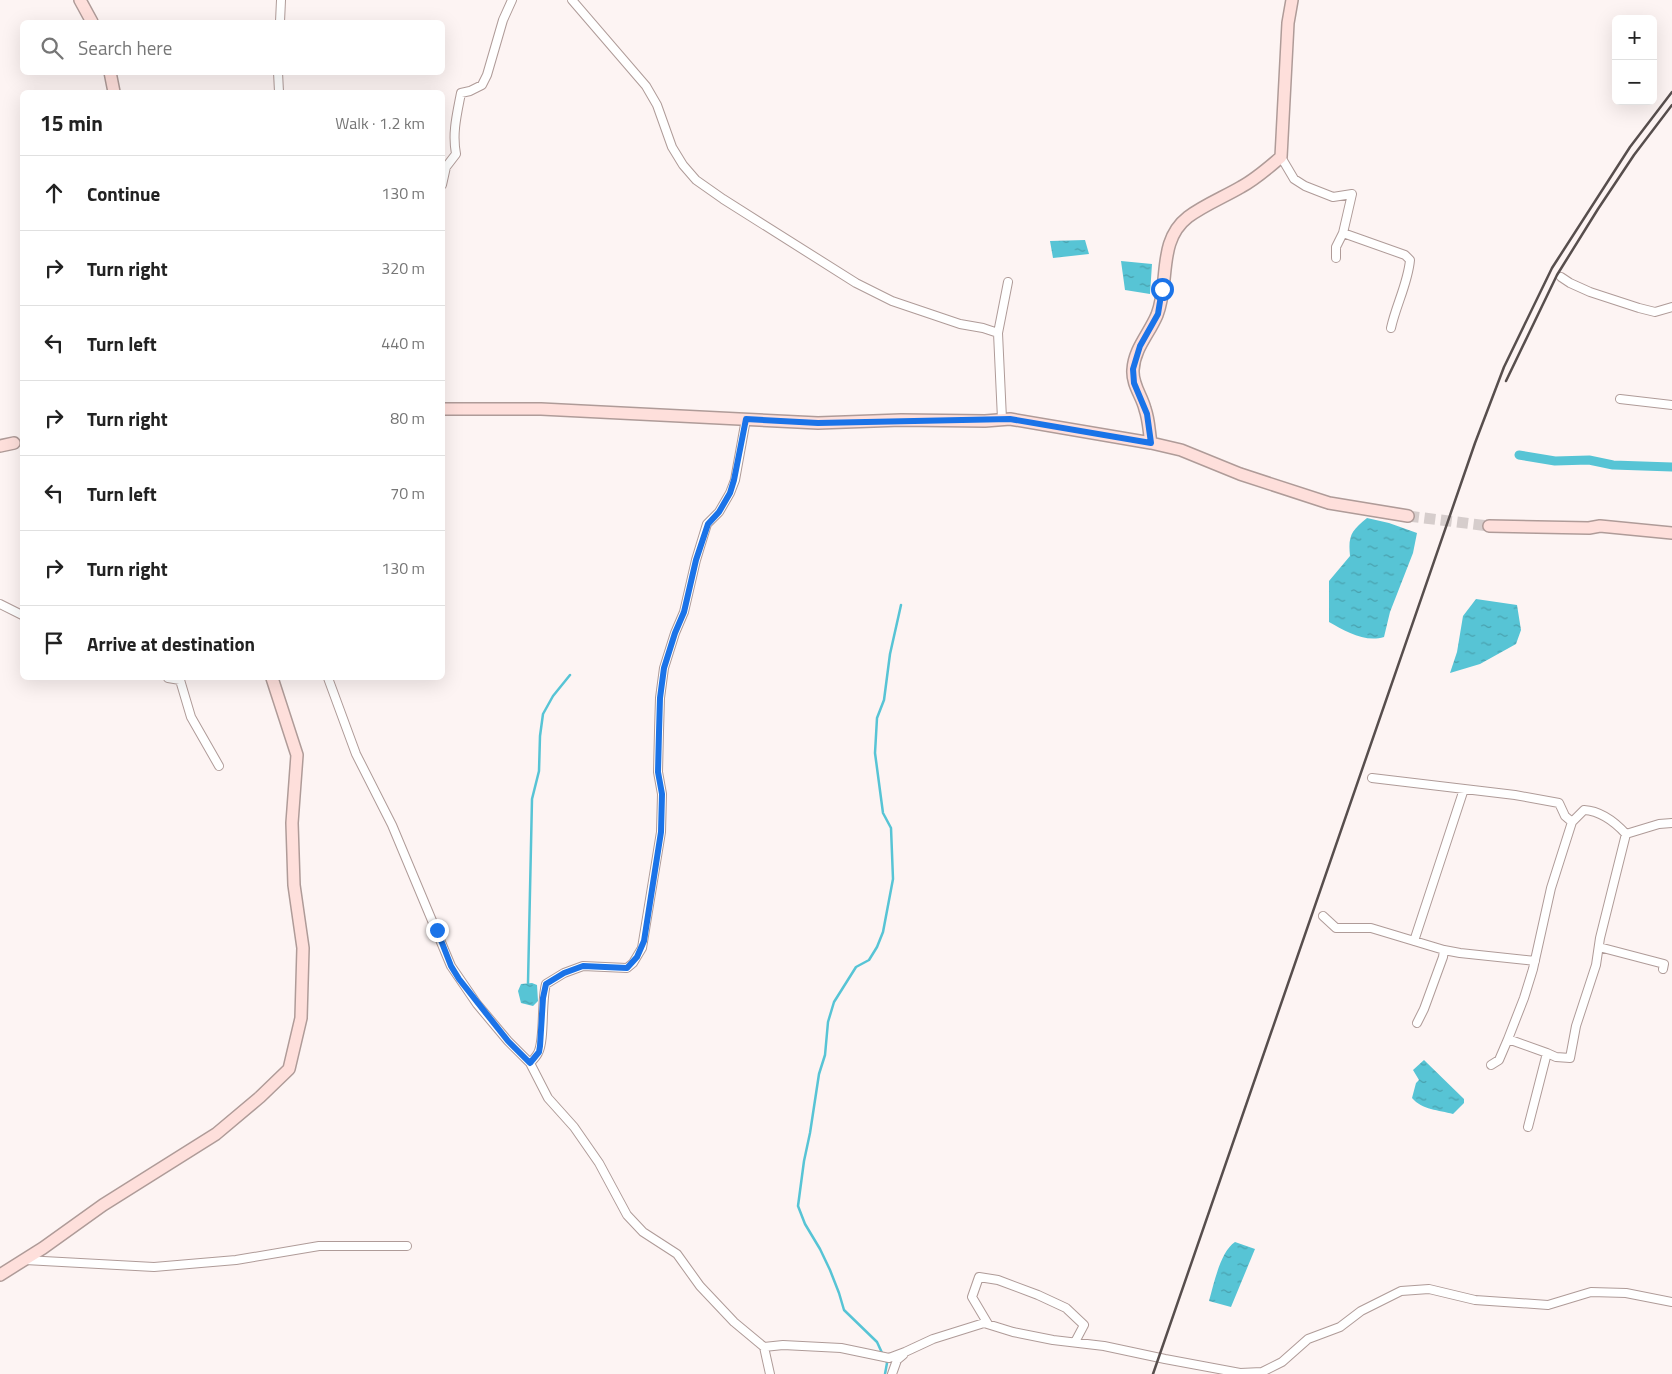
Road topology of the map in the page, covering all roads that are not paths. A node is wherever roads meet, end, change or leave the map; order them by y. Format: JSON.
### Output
{"nodes":[{"id":1,"x":80,"y":0,"type":"edge"},
{"id":2,"x":281,"y":0,"type":"edge"},
{"id":3,"x":512,"y":0,"type":"edge"},
{"id":4,"x":572,"y":0,"type":"edge"},
{"id":5,"x":1292,"y":0,"type":"edge"},
{"id":6,"x":91,"y":20,"type":"edge"},
{"id":7,"x":280,"y":20,"type":"edge"},
{"id":8,"x":111,"y":75,"type":"edge"},
{"id":9,"x":278,"y":75,"type":"edge"},
{"id":10,"x":114,"y":90,"type":"edge"},
{"id":11,"x":279,"y":90,"type":"edge"},
{"id":12,"x":1281,"y":158,"type":"junction"},
{"id":13,"x":445,"y":172,"type":"edge"},
{"id":14,"x":1343,"y":233,"type":"junction"},
{"id":15,"x":1336,"y":258,"type":"dead end"},
{"id":16,"x":1561,"y":277,"type":"dead end"},
{"id":17,"x":1008,"y":282,"type":"dead end"},
{"id":18,"x":1672,"y":307,"type":"edge"},
{"id":19,"x":1391,"y":328,"type":"dead end"},
{"id":20,"x":998,"y":333,"type":"junction"},
{"id":21,"x":1620,"y":399,"type":"dead end"},
{"id":22,"x":1672,"y":405,"type":"edge"},
{"id":23,"x":445,"y":409,"type":"edge"},
{"id":24,"x":746,"y":419,"type":"junction"},
{"id":25,"x":1002,"y":419,"type":"junction"},
{"id":26,"x":18,"y":443,"type":"edge"},
{"id":27,"x":1151,"y":443,"type":"junction"},
{"id":28,"x":0,"y":446,"type":"edge"},
{"id":29,"x":1408,"y":516,"type":"tunnel mouth"},
{"id":30,"x":1489,"y":526,"type":"tunnel mouth"},
{"id":31,"x":1672,"y":532,"type":"edge"},
{"id":32,"x":0,"y":604,"type":"edge"},
{"id":33,"x":20,"y":614,"type":"edge"},
{"id":34,"x":180,"y":680,"type":"edge"},
{"id":35,"x":273,"y":680,"type":"edge"},
{"id":36,"x":329,"y":680,"type":"edge"},
{"id":37,"x":218,"y":766,"type":"dead end"},
{"id":38,"x":1372,"y":778,"type":"dead end"},
{"id":39,"x":1464,"y":790,"type":"junction"},
{"id":40,"x":1572,"y":822,"type":"junction"},
{"id":41,"x":1672,"y":824,"type":"edge"},
{"id":42,"x":1626,"y":834,"type":"junction"},
{"id":43,"x":1323,"y":916,"type":"dead end"},
{"id":44,"x":1414,"y":941,"type":"junction"},
{"id":45,"x":1599,"y":947,"type":"junction"},
{"id":46,"x":1444,"y":950,"type":"junction"},
{"id":47,"x":1535,"y":961,"type":"junction"},
{"id":48,"x":1663,"y":969,"type":"dead end"},
{"id":49,"x":1416,"y":1023,"type":"dead end"},
{"id":50,"x":1508,"y":1039,"type":"junction"},
{"id":51,"x":1547,"y":1054,"type":"junction"},
{"id":52,"x":530,"y":1063,"type":"junction"},
{"id":53,"x":1491,"y":1065,"type":"dead end"},
{"id":54,"x":1528,"y":1127,"type":"dead end"},
{"id":55,"x":407,"y":1246,"type":"dead end"},
{"id":56,"x":23,"y":1260,"type":"junction"},
{"id":57,"x":0,"y":1275,"type":"edge"},
{"id":58,"x":1672,"y":1302,"type":"edge"},
{"id":59,"x":988,"y":1324,"type":"junction"},
{"id":60,"x":1075,"y":1342,"type":"junction"},
{"id":61,"x":764,"y":1347,"type":"junction"},
{"id":62,"x":905,"y":1352,"type":"junction"},
{"id":63,"x":770,"y":1374,"type":"edge"},
{"id":64,"x":892,"y":1374,"type":"edge"}],
"edges":[{"from":1,"to":6,"type":"street"},
{"from":2,"to":7,"type":"street"},
{"from":3,"to":13,"type":"street"},
{"from":4,"to":20,"type":"street"},
{"from":5,"to":12,"type":"street"},
{"from":8,"to":10,"type":"street"},
{"from":9,"to":11,"type":"street"},
{"from":12,"to":14,"type":"street"},
{"from":12,"to":27,"type":"street"},
{"from":14,"to":15,"type":"street"},
{"from":14,"to":19,"type":"street"},
{"from":16,"to":18,"type":"street"},
{"from":17,"to":20,"type":"street"},
{"from":20,"to":25,"type":"street"},
{"from":21,"to":22,"type":"street"},
{"from":23,"to":24,"type":"street"},
{"from":24,"to":25,"type":"street"},
{"from":24,"to":52,"type":"street"},
{"from":25,"to":27,"type":"street"},
{"from":26,"to":28,"type":"street"},
{"from":27,"to":29,"type":"street"},
{"from":30,"to":31,"type":"street"},
{"from":32,"to":33,"type":"street"},
{"from":34,"to":37,"type":"street"},
{"from":35,"to":56,"type":"street"},
{"from":36,"to":52,"type":"street"},
{"from":38,"to":39,"type":"street"},
{"from":39,"to":40,"type":"street"},
{"from":39,"to":44,"type":"street"},
{"from":40,"to":42,"type":"street"},
{"from":40,"to":47,"type":"street"},
{"from":41,"to":42,"type":"street"},
{"from":42,"to":45,"type":"street"},
{"from":43,"to":44,"type":"street"},
{"from":44,"to":46,"type":"street"},
{"from":45,"to":48,"type":"street"},
{"from":45,"to":51,"type":"street"},
{"from":46,"to":47,"type":"street"},
{"from":46,"to":49,"type":"street"},
{"from":47,"to":50,"type":"street"},
{"from":50,"to":51,"type":"street"},
{"from":50,"to":53,"type":"street"},
{"from":51,"to":54,"type":"street"},
{"from":52,"to":61,"type":"street"},
{"from":55,"to":56,"type":"street"},
{"from":56,"to":57,"type":"street"},
{"from":58,"to":60,"type":"street"},
{"from":59,"to":60,"type":"street"},
{"from":59,"to":60,"type":"street"},
{"from":59,"to":62,"type":"street"},
{"from":61,"to":62,"type":"street"},
{"from":61,"to":63,"type":"street"},
{"from":62,"to":64,"type":"street"}]}
